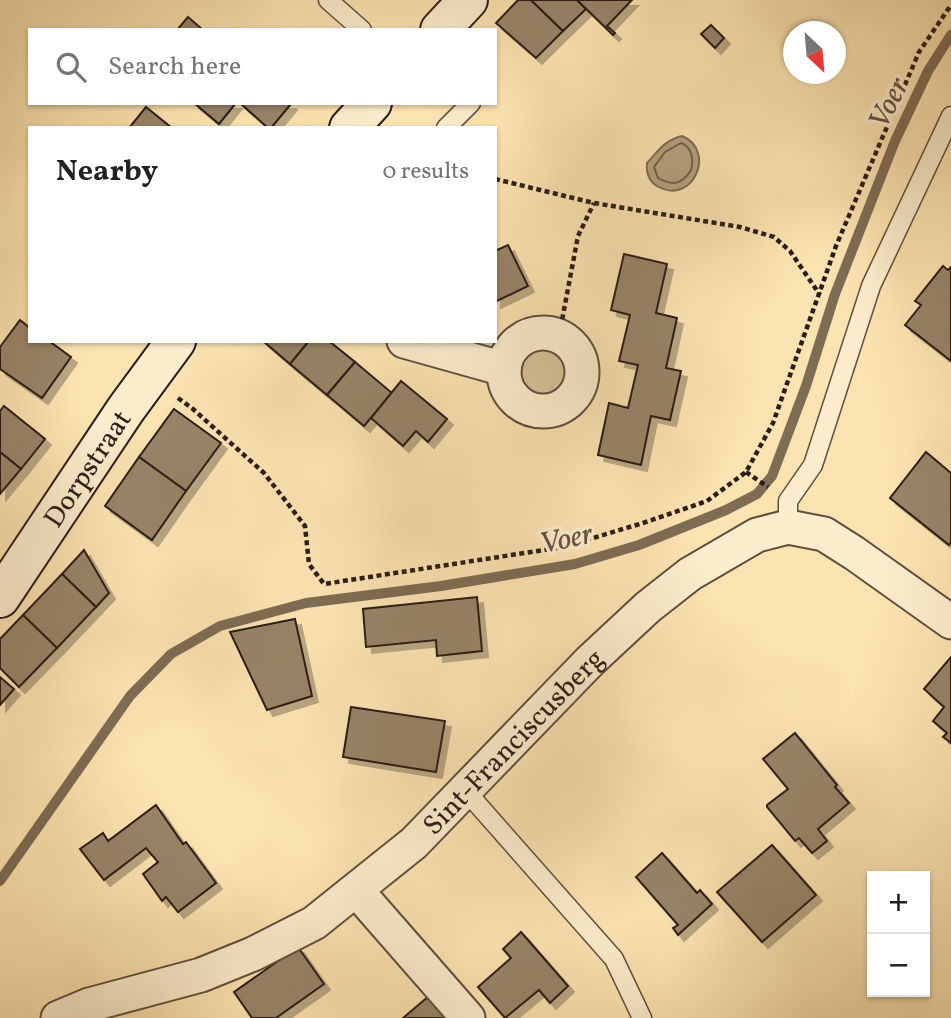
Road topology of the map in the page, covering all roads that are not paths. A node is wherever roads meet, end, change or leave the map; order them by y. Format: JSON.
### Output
{"nodes":[{"id":1,"x":328,"y":0,"type":"edge"},
{"id":2,"x":468,"y":0,"type":"edge"},
{"id":3,"x":360,"y":28,"type":"edge"},
{"id":4,"x":442,"y":28,"type":"edge"},
{"id":5,"x":370,"y":105,"type":"edge"},
{"id":6,"x":469,"y":105,"type":"edge"},
{"id":7,"x":951,"y":116,"type":"edge"},
{"id":8,"x":351,"y":126,"type":"edge"},
{"id":9,"x":448,"y":126,"type":"edge"},
{"id":10,"x":174,"y":343,"type":"edge"},
{"id":11,"x":411,"y":343,"type":"edge"},
{"id":12,"x":504,"y":369,"type":"junction"},
{"id":13,"x":788,"y":527,"type":"junction"},
{"id":14,"x":0,"y":598,"type":"edge"},
{"id":15,"x":951,"y":622,"type":"edge"},
{"id":16,"x":466,"y":790,"type":"junction"},
{"id":17,"x":357,"y":891,"type":"junction"},
{"id":18,"x":58,"y":1018,"type":"edge"},
{"id":19,"x":468,"y":1018,"type":"edge"},
{"id":20,"x":642,"y":1018,"type":"edge"}],
"edges":[{"from":1,"to":3,"type":"lane"},
{"from":2,"to":4,"type":"street"},
{"from":5,"to":8,"type":"street"},
{"from":6,"to":9,"type":"lane"},
{"from":7,"to":13,"type":"lane"},
{"from":10,"to":14,"type":"street","name":"Dorpstraat"},
{"from":11,"to":12,"type":"street"},
{"from":12,"to":12,"type":"street"},
{"from":13,"to":15,"type":"street","name":"Sint-Franciscusberg"},
{"from":13,"to":16,"type":"street","name":"Sint-Franciscusberg"},
{"from":16,"to":17,"type":"street","name":"Sint-Franciscusberg"},
{"from":16,"to":20,"type":"lane"},
{"from":17,"to":18,"type":"street","name":"Sint-Franciscusberg"},
{"from":17,"to":19,"type":"street"}]}
